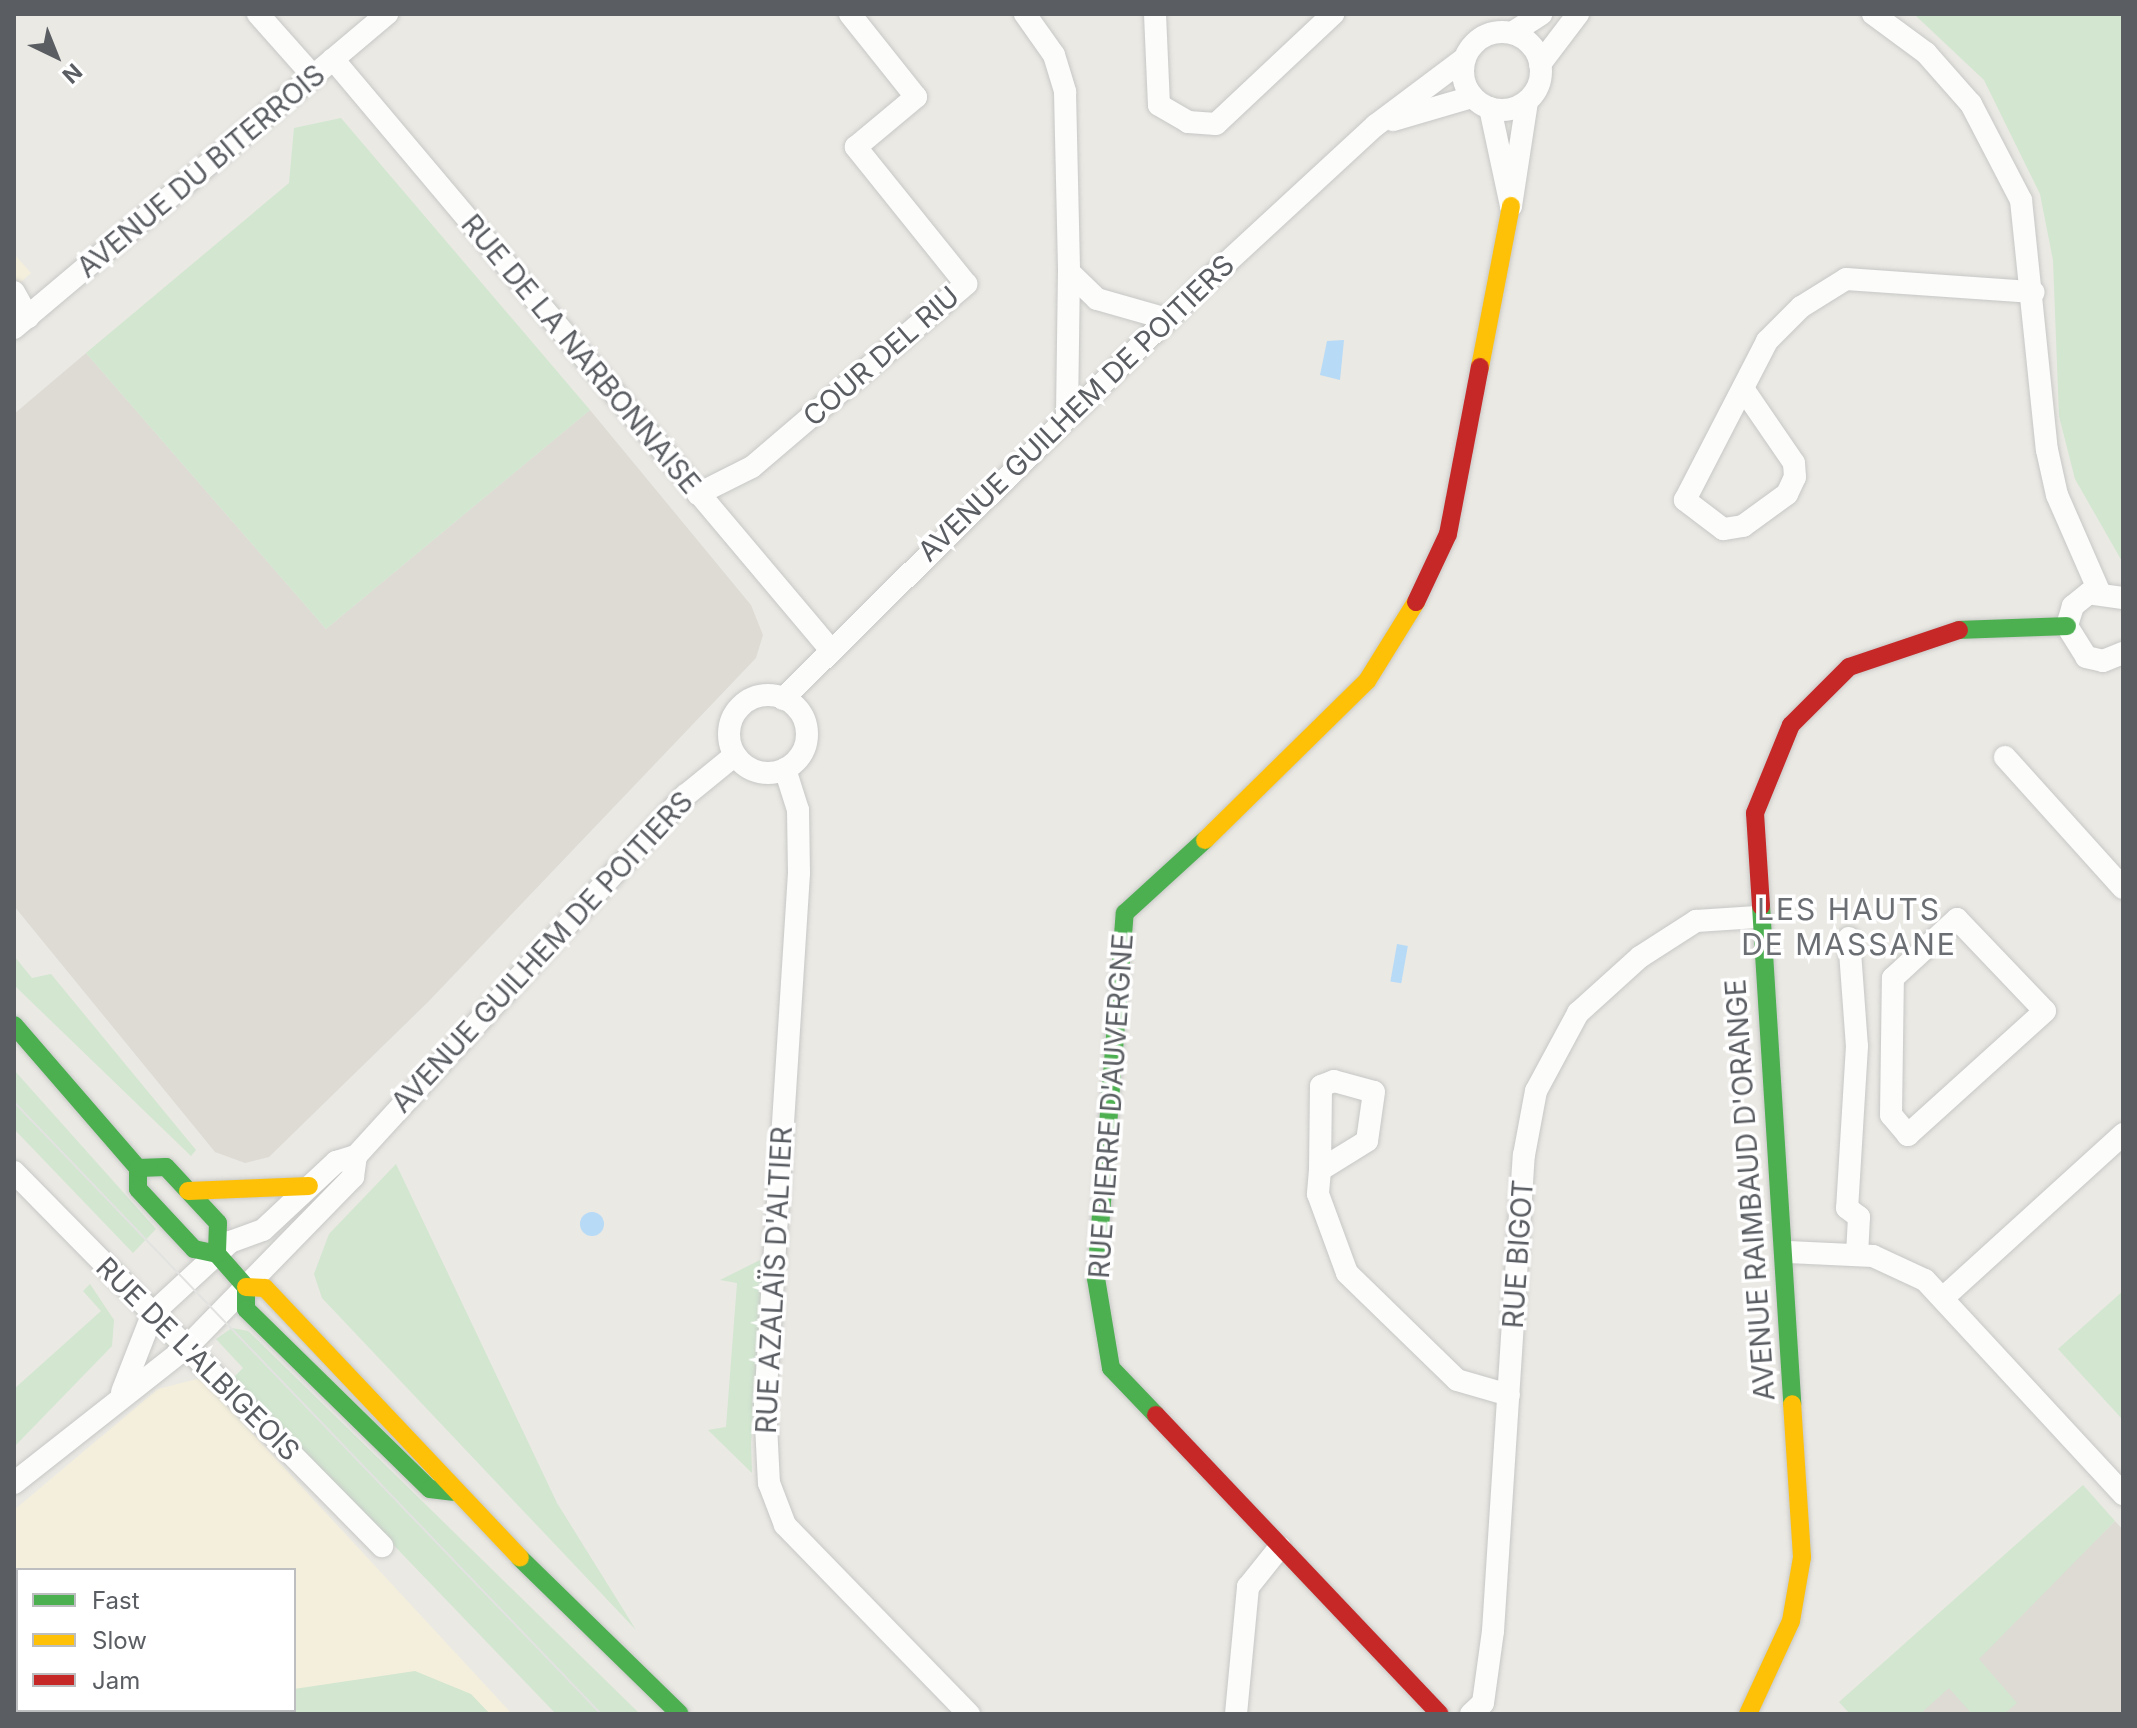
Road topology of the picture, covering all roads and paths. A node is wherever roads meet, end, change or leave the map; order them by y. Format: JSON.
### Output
{"nodes":[{"id":1,"x":258,"y":14,"type":"edge"},
{"id":2,"x":387,"y":14,"type":"edge"},
{"id":3,"x":850,"y":14,"type":"edge"},
{"id":4,"x":1025,"y":14,"type":"edge"},
{"id":5,"x":1155,"y":14,"type":"edge"},
{"id":6,"x":1333,"y":14,"type":"edge"},
{"id":7,"x":1541,"y":14,"type":"edge"},
{"id":8,"x":1578,"y":14,"type":"edge"},
{"id":9,"x":1873,"y":14,"type":"edge"},
{"id":10,"x":1505,"y":26,"type":"edge"},
{"id":11,"x":333,"y":59,"type":"junction"},
{"id":12,"x":1464,"y":59,"type":"junction"},
{"id":13,"x":1540,"y":64,"type":"junction"},
{"id":14,"x":313,"y":76,"type":"junction"},
{"id":15,"x":1527,"y":101,"type":"junction"},
{"id":16,"x":1481,"y":103,"type":"junction"},
{"id":17,"x":1376,"y":125,"type":"junction"},
{"id":18,"x":1511,"y":206,"type":"junction"},
{"id":19,"x":1069,"y":272,"type":"junction"},
{"id":20,"x":14,"y":292,"type":"edge"},
{"id":21,"x":2034,"y":292,"type":"junction"},
{"id":22,"x":1167,"y":319,"type":"junction"},
{"id":23,"x":21,"y":322,"type":"edge"},
{"id":24,"x":1744,"y":390,"type":"junction"},
{"id":25,"x":1067,"y":414,"type":"junction"},
{"id":26,"x":698,"y":494,"type":"junction"},
{"id":27,"x":2099,"y":591,"type":"junction"},
{"id":28,"x":2123,"y":598,"type":"edge"},
{"id":29,"x":2067,"y":626,"type":"junction"},
{"id":30,"x":830,"y":649,"type":"junction"},
{"id":31,"x":2116,"y":662,"type":"edge"},
{"id":32,"x":783,"y":699,"type":"junction"},
{"id":33,"x":735,"y":755,"type":"junction"},
{"id":34,"x":2005,"y":757,"type":"dead end"},
{"id":35,"x":785,"y":769,"type":"junction"},
{"id":36,"x":2123,"y":888,"type":"edge"},
{"id":37,"x":1757,"y":917,"type":"junction"},
{"id":38,"x":1849,"y":938,"type":"dead end"},
{"id":39,"x":2045,"y":1011,"type":"joint"},
{"id":40,"x":14,"y":1025,"type":"edge"},
{"id":41,"x":2123,"y":1134,"type":"edge"},
{"id":42,"x":356,"y":1156,"type":"junction"},
{"id":43,"x":138,"y":1168,"type":"junction"},
{"id":44,"x":1320,"y":1170,"type":"dead end"},
{"id":45,"x":14,"y":1172,"type":"edge"},
{"id":46,"x":309,"y":1186,"type":"junction"},
{"id":47,"x":188,"y":1191,"type":"junction"},
{"id":48,"x":1788,"y":1252,"type":"junction"},
{"id":49,"x":217,"y":1254,"type":"junction"},
{"id":50,"x":1857,"y":1255,"type":"junction"},
{"id":51,"x":246,"y":1287,"type":"junction"},
{"id":52,"x":1943,"y":1298,"type":"junction"},
{"id":53,"x":153,"y":1313,"type":"junction"},
{"id":54,"x":187,"y":1347,"type":"junction"},
{"id":55,"x":122,"y":1392,"type":"junction"},
{"id":56,"x":1509,"y":1395,"type":"junction"},
{"id":57,"x":14,"y":1483,"type":"edge"},
{"id":58,"x":453,"y":1492,"type":"junction"},
{"id":59,"x":2123,"y":1494,"type":"edge"},
{"id":60,"x":382,"y":1546,"type":"dead end"},
{"id":61,"x":1280,"y":1547,"type":"junction"},
{"id":62,"x":680,"y":1714,"type":"edge"},
{"id":63,"x":969,"y":1714,"type":"edge"},
{"id":64,"x":1236,"y":1714,"type":"edge"},
{"id":65,"x":1440,"y":1714,"type":"edge"},
{"id":66,"x":1471,"y":1714,"type":"edge"},
{"id":67,"x":1748,"y":1714,"type":"edge"}],
"edges":[{"from":1,"to":14,"type":"street"},
{"from":2,"to":11,"type":"street","name":"AVENUE DU BITERROIS"},
{"from":3,"to":26,"type":"street","name":"COUR DEL RIU"},
{"from":4,"to":19,"type":"street"},
{"from":5,"to":6,"type":"street"},
{"from":7,"to":10,"type":"street"},
{"from":8,"to":13,"type":"street"},
{"from":9,"to":21,"type":"street"},
{"from":10,"to":12,"type":"street"},
{"from":10,"to":13,"type":"street"},
{"from":11,"to":14,"type":"street","name":"AVENUE DU BITERROIS"},
{"from":11,"to":26,"type":"street","name":"RUE DE LA NARBONNAISE"},
{"from":12,"to":16,"type":"street"},
{"from":12,"to":17,"type":"street","name":"AVENUE GUILHEM DE POITIERS"},
{"from":13,"to":15,"type":"street"},
{"from":14,"to":23,"type":"street","name":"AVENUE DU BITERROIS"},
{"from":15,"to":16,"type":"street"},
{"from":15,"to":18,"type":"street","name":"RUE PIERRE D'AUVERGNE"},
{"from":16,"to":17,"type":"street","name":"AVENUE GUILHEM DE POITIERS"},
{"from":16,"to":18,"type":"street","name":"RUE PIERRE D'AUVERGNE"},
{"from":17,"to":22,"type":"street","name":"AVENUE GUILHEM DE POITIERS"},
{"from":18,"to":61,"type":"street","name":"RUE PIERRE D'AUVERGNE"},
{"from":19,"to":22,"type":"street"},
{"from":19,"to":25,"type":"street"},
{"from":20,"to":23,"type":"street"},
{"from":21,"to":24,"type":"street"},
{"from":21,"to":27,"type":"street"},
{"from":22,"to":25,"type":"street","name":"AVENUE GUILHEM DE POITIERS"},
{"from":24,"to":24,"type":"street"},
{"from":25,"to":30,"type":"street","name":"AVENUE GUILHEM DE POITIERS"},
{"from":26,"to":30,"type":"street","name":"RUE DE LA NARBONNAISE"},
{"from":27,"to":28,"type":"street"},
{"from":27,"to":29,"type":"street"},
{"from":29,"to":31,"type":"street"},
{"from":29,"to":37,"type":"street","name":"AVENUE RAIMBAUD D'ORANGE"},
{"from":30,"to":32,"type":"street","name":"AVENUE GUILHEM DE POITIERS"},
{"from":32,"to":33,"type":"street"},
{"from":32,"to":35,"type":"street"},
{"from":33,"to":35,"type":"street"},
{"from":33,"to":42,"type":"street","name":"AVENUE GUILHEM DE POITIERS"},
{"from":34,"to":36,"type":"street"},
{"from":35,"to":63,"type":"street","name":"RUE AZALAÏS D'ALTIER"},
{"from":37,"to":48,"type":"street","name":"AVENUE RAIMBAUD D'ORANGE"},
{"from":37,"to":56,"type":"street","name":"RUE BIGOT"},
{"from":38,"to":50,"type":"street"},
{"from":39,"to":39,"type":"street"},
{"from":40,"to":43,"type":"street"},
{"from":41,"to":52,"type":"street"},
{"from":42,"to":46,"type":"street","name":"AVENUE GUILHEM DE POITIERS"},
{"from":42,"to":51,"type":"street","name":"AVENUE GUILHEM DE POITIERS"},
{"from":43,"to":47,"type":"street"},
{"from":43,"to":49,"type":"street"},
{"from":44,"to":56,"type":"street"},
{"from":45,"to":53,"type":"street","name":"RUE DE L'ALBIGEOIS"},
{"from":46,"to":47,"type":"street"},
{"from":46,"to":49,"type":"street","name":"AVENUE GUILHEM DE POITIERS"},
{"from":47,"to":49,"type":"street"},
{"from":48,"to":50,"type":"street"},
{"from":48,"to":67,"type":"street","name":"AVENUE RAIMBAUD D'ORANGE"},
{"from":49,"to":51,"type":"street"},
{"from":49,"to":53,"type":"street","name":"AVENUE GUILHEM DE POITIERS"},
{"from":50,"to":52,"type":"street"},
{"from":51,"to":54,"type":"street","name":"AVENUE GUILHEM DE POITIERS"},
{"from":51,"to":58,"type":"street"},
{"from":51,"to":58,"type":"street"},
{"from":52,"to":59,"type":"street"},
{"from":53,"to":54,"type":"street","name":"RUE DE L'ALBIGEOIS"},
{"from":53,"to":55,"type":"street"},
{"from":54,"to":55,"type":"street","name":"AVENUE GUILHEM DE POITIERS"},
{"from":54,"to":60,"type":"street","name":"RUE DE L'ALBIGEOIS"},
{"from":55,"to":57,"type":"street","name":"AVENUE GUILHEM DE POITIERS"},
{"from":56,"to":66,"type":"street","name":"RUE BIGOT"},
{"from":58,"to":62,"type":"street"},
{"from":61,"to":64,"type":"street"},
{"from":61,"to":65,"type":"street","name":"RUE PIERRE D'AUVERGNE"}]}
